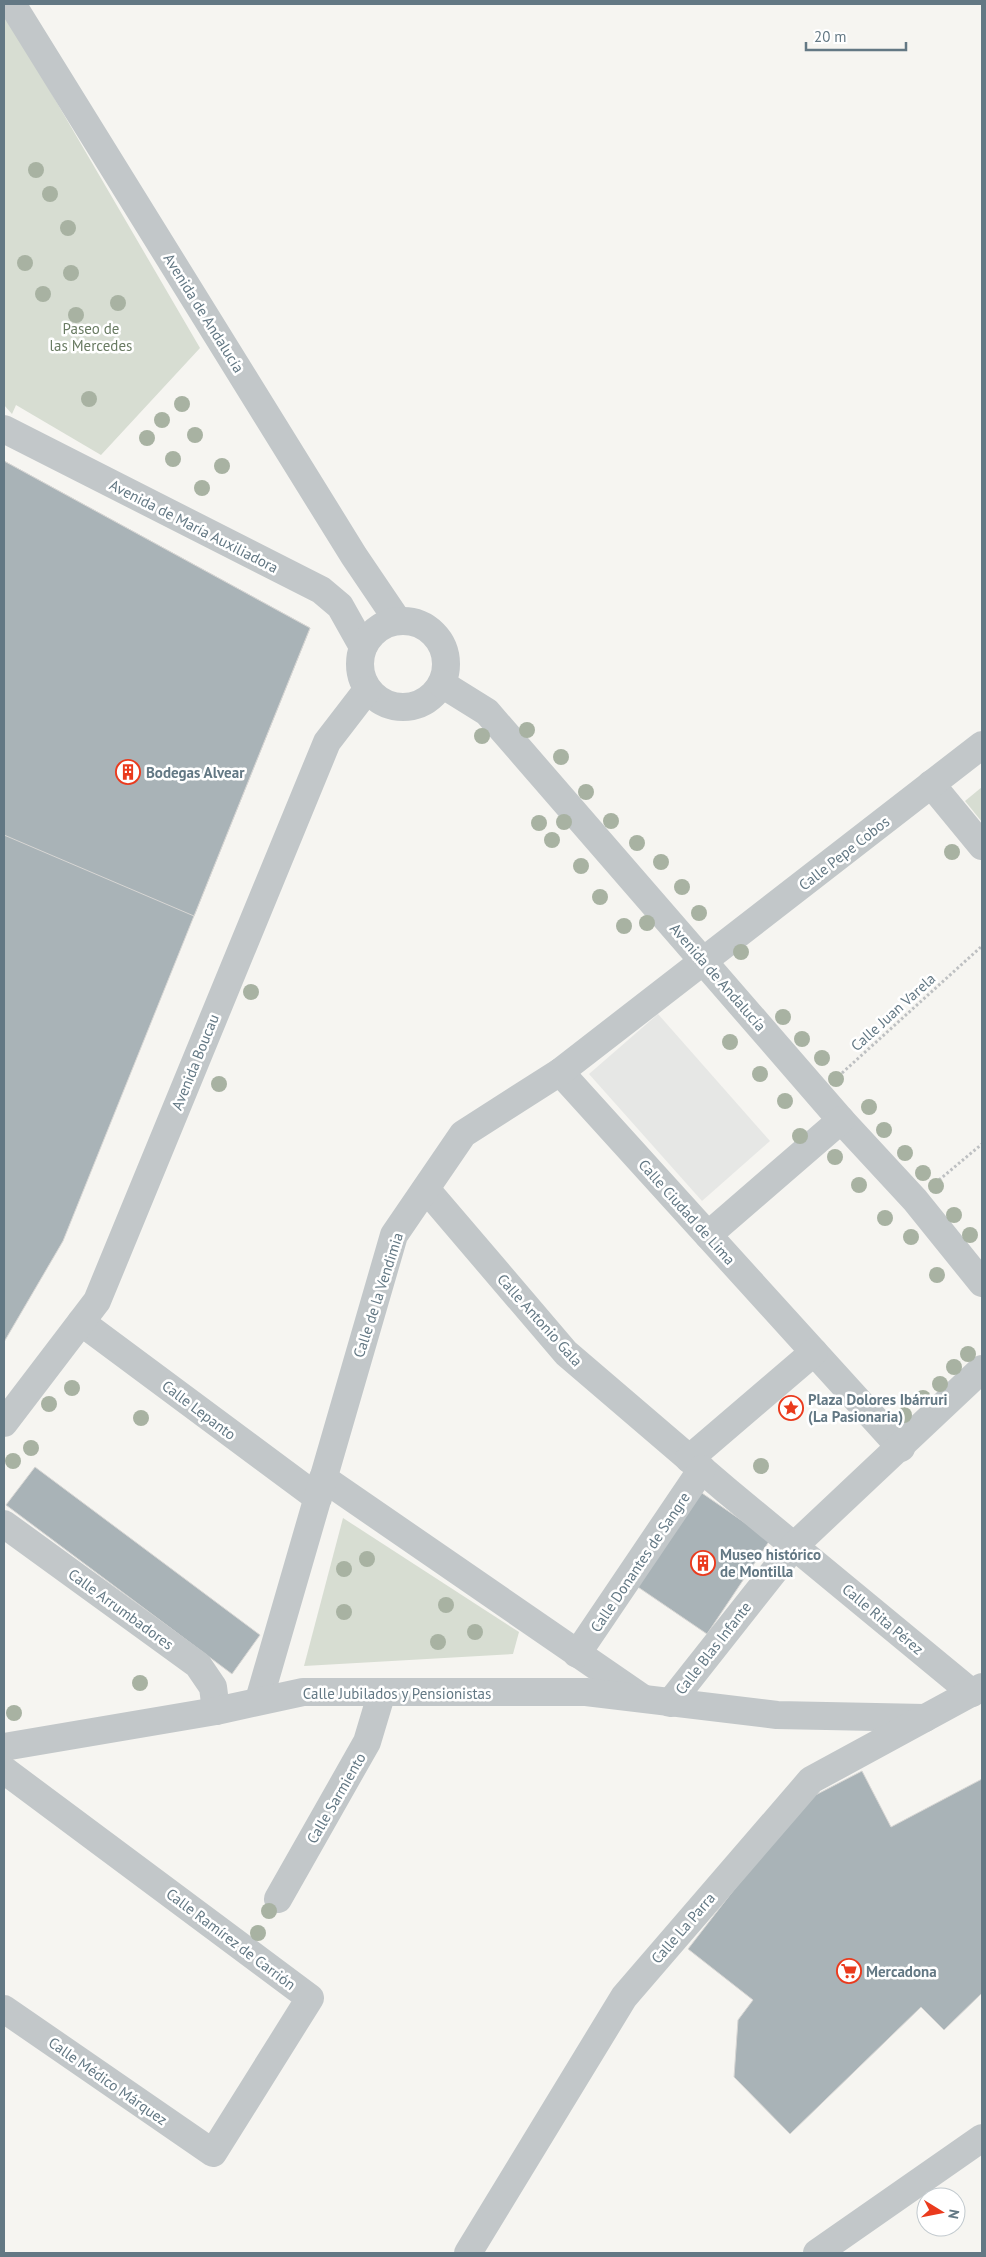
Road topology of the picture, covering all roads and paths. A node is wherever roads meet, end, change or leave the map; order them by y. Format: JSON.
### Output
{"nodes":[{"id":1,"x":12,"y":4,"type":"edge"},
{"id":2,"x":4,"y":429,"type":"edge"},
{"id":3,"x":398,"y":620,"type":"junction"},
{"id":4,"x":363,"y":647,"type":"junction"},
{"id":5,"x":442,"y":684,"type":"junction"},
{"id":6,"x":367,"y":690,"type":"junction"},
{"id":7,"x":982,"y":744,"type":"edge"},
{"id":8,"x":931,"y":784,"type":"junction"},
{"id":9,"x":982,"y":846,"type":"edge"},
{"id":10,"x":982,"y":946,"type":"edge"},
{"id":11,"x":706,"y":962,"type":"junction"},
{"id":12,"x":560,"y":1072,"type":"junction"},
{"id":13,"x":819,"y":1094,"type":"junction"},
{"id":14,"x":841,"y":1120,"type":"junction"},
{"id":15,"x":982,"y":1144,"type":"edge"},
{"id":16,"x":426,"y":1189,"type":"junction"},
{"id":17,"x":915,"y":1200,"type":"junction"},
{"id":18,"x":708,"y":1235,"type":"junction"},
{"id":19,"x":982,"y":1283,"type":"edge"},
{"id":20,"x":80,"y":1322,"type":"junction"},
{"id":21,"x":814,"y":1352,"type":"junction"},
{"id":22,"x":982,"y":1369,"type":"edge"},
{"id":23,"x":4,"y":1423,"type":"edge"},
{"id":24,"x":901,"y":1448,"type":"junction"},
{"id":25,"x":696,"y":1464,"type":"junction"},
{"id":26,"x":321,"y":1488,"type":"junction"},
{"id":27,"x":4,"y":1524,"type":"edge"},
{"id":28,"x":794,"y":1546,"type":"junction"},
{"id":29,"x":577,"y":1654,"type":"junction"},
{"id":30,"x":977,"y":1690,"type":"edge"},
{"id":31,"x":382,"y":1692,"type":"junction"},
{"id":32,"x":259,"y":1700,"type":"junction"},
{"id":33,"x":657,"y":1701,"type":"junction"},
{"id":34,"x":216,"y":1711,"type":"junction"},
{"id":35,"x":925,"y":1718,"type":"junction"},
{"id":36,"x":4,"y":1747,"type":"edge"},
{"id":37,"x":4,"y":1770,"type":"edge"},
{"id":38,"x":278,"y":1899,"type":"dead end"},
{"id":39,"x":4,"y":2009,"type":"edge"},
{"id":40,"x":982,"y":2138,"type":"edge"},
{"id":41,"x":213,"y":2153,"type":"joint"},
{"id":42,"x":468,"y":2253,"type":"edge"},
{"id":43,"x":817,"y":2253,"type":"edge"}],
"edges":[{"from":1,"to":3,"type":"street","name":"Avenida de Andalucía"},
{"from":2,"to":4,"type":"street","name":"Avenida de María Auxiliadora"},
{"from":3,"to":4,"type":"street"},
{"from":3,"to":5,"type":"street"},
{"from":4,"to":6,"type":"street"},
{"from":5,"to":6,"type":"street"},
{"from":5,"to":11,"type":"street","name":"Avenida de Andalucía"},
{"from":6,"to":20,"type":"street","name":"Avenida Boucau"},
{"from":7,"to":8,"type":"street","name":"Calle Pepe Cobos"},
{"from":8,"to":9,"type":"street"},
{"from":8,"to":11,"type":"street","name":"Calle Pepe Cobos"},
{"from":10,"to":13,"type":"path","name":"Calle Juan Varela"},
{"from":11,"to":12,"type":"street","name":"Calle de la Vendimia"},
{"from":11,"to":13,"type":"street","name":"Avenida de Andalucía"},
{"from":12,"to":16,"type":"street","name":"Calle de la Vendimia"},
{"from":12,"to":18,"type":"street","name":"Calle Ciudad de Lima"},
{"from":13,"to":14,"type":"street","name":"Avenida de Andalucía"},
{"from":14,"to":17,"type":"street","name":"Avenida de Andalucía"},
{"from":14,"to":18,"type":"street"},
{"from":15,"to":17,"type":"path"},
{"from":16,"to":25,"type":"street","name":"Calle Antonio Gala"},
{"from":16,"to":26,"type":"street","name":"Calle de la Vendimia"},
{"from":17,"to":19,"type":"street","name":"Avenida de Andalucía"},
{"from":18,"to":21,"type":"street","name":"Calle Ciudad de Lima"},
{"from":20,"to":23,"type":"street","name":"Avenida Boucau"},
{"from":20,"to":26,"type":"street","name":"Calle Lepanto"},
{"from":21,"to":24,"type":"street"},
{"from":21,"to":25,"type":"street"},
{"from":22,"to":24,"type":"street"},
{"from":24,"to":28,"type":"street"},
{"from":25,"to":28,"type":"street"},
{"from":25,"to":29,"type":"street","name":"Calle Donantes de Sangre"},
{"from":26,"to":29,"type":"street","name":"Calle Jubilados y Pensionistas"},
{"from":26,"to":32,"type":"street","name":"Calle de la Vendimia"},
{"from":27,"to":34,"type":"street","name":"Calle Arrumbadores"},
{"from":28,"to":30,"type":"street","name":"Calle Rita Pérez"},
{"from":28,"to":33,"type":"street","name":"Calle Blas Infante"},
{"from":29,"to":33,"type":"street","name":"Calle Jubilados y Pensionistas"},
{"from":30,"to":35,"type":"street","name":"Calle La Parra"},
{"from":31,"to":32,"type":"street","name":"Calle Jubilados y Pensionistas"},
{"from":31,"to":33,"type":"street","name":"Calle Jubilados y Pensionistas"},
{"from":31,"to":38,"type":"street","name":"Calle Sarmiento"},
{"from":32,"to":34,"type":"street","name":"Calle Jubilados y Pensionistas"},
{"from":33,"to":35,"type":"street","name":"Calle Jubilados y Pensionistas"},
{"from":34,"to":36,"type":"street","name":"Calle Jubilados y Pensionistas"},
{"from":35,"to":42,"type":"street","name":"Calle La Parra"},
{"from":37,"to":41,"type":"street","name":"Calle Ramírez de Carrión"},
{"from":39,"to":41,"type":"street","name":"Calle Médico Márquez"},
{"from":40,"to":43,"type":"street"}]}
